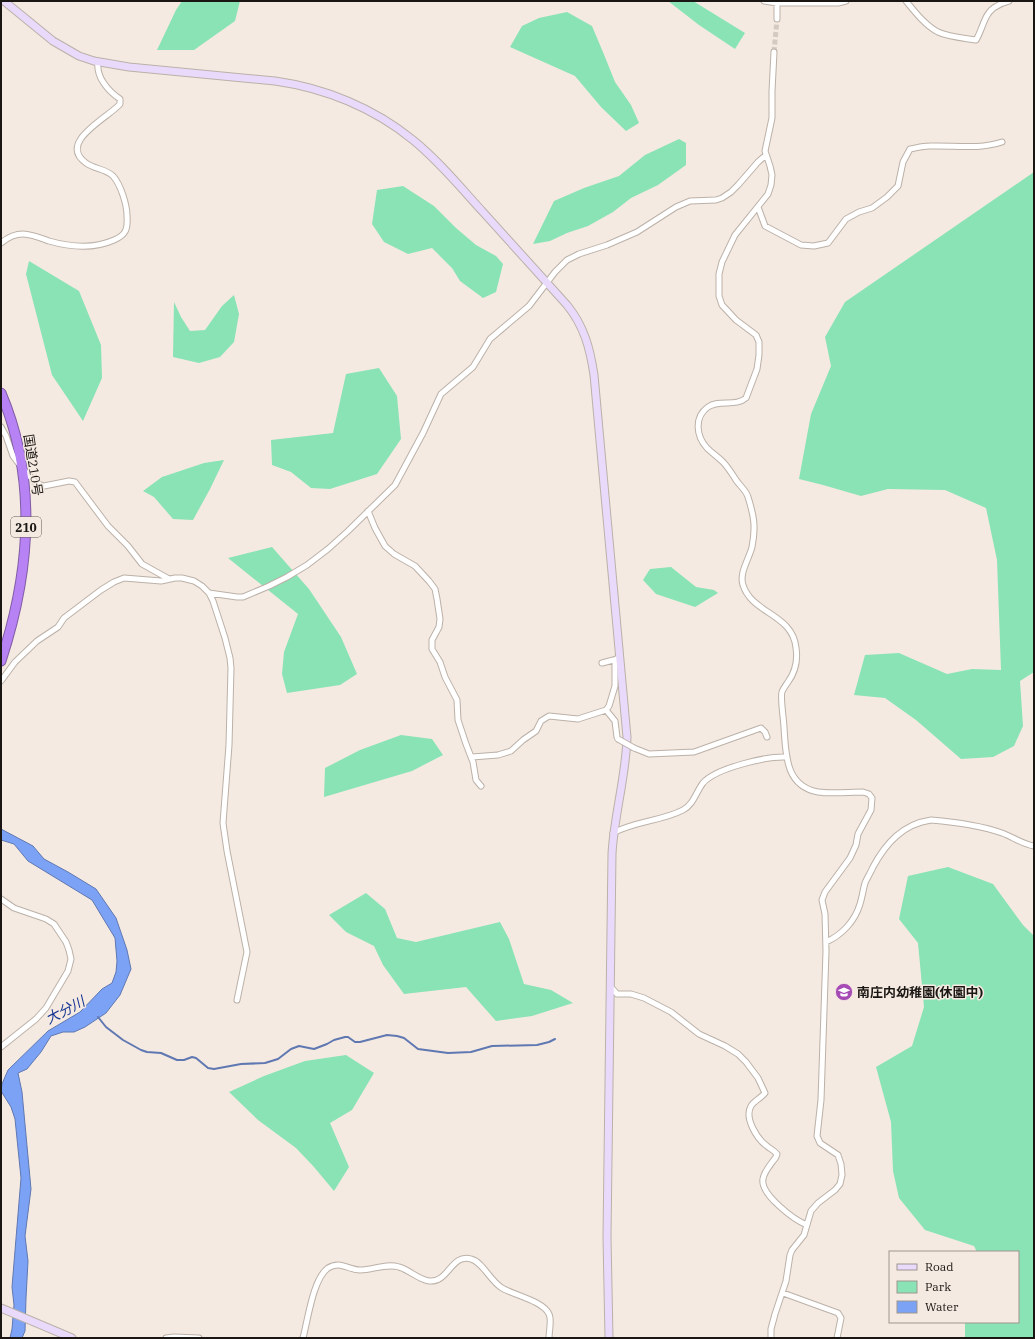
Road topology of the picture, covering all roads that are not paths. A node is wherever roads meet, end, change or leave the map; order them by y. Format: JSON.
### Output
{"nodes":[{"id":1,"x":4,"y":1,"type":"edge"},
{"id":2,"x":764,"y":1,"type":"edge"},
{"id":3,"x":846,"y":1,"type":"edge"},
{"id":4,"x":906,"y":1,"type":"edge"},
{"id":5,"x":1009,"y":1,"type":"edge"},
{"id":6,"x":777,"y":3,"type":"junction"},
{"id":7,"x":776,"y":19,"type":"tunnel mouth"},
{"id":8,"x":774,"y":52,"type":"tunnel mouth"},
{"id":9,"x":98,"y":62,"type":"junction"},
{"id":10,"x":1002,"y":142,"type":"dead end"},
{"id":11,"x":766,"y":155,"type":"junction"},
{"id":12,"x":758,"y":207,"type":"junction"},
{"id":13,"x":1,"y":243,"type":"edge"},
{"id":14,"x":547,"y":283,"type":"junction"},
{"id":15,"x":1,"y":393,"type":"edge"},
{"id":16,"x":1,"y":427,"type":"edge"},
{"id":17,"x":22,"y":468,"type":"junction"},
{"id":18,"x":368,"y":511,"type":"junction"},
{"id":19,"x":169,"y":579,"type":"junction"},
{"id":20,"x":209,"y":593,"type":"junction"},
{"id":21,"x":618,"y":658,"type":"junction"},
{"id":22,"x":1,"y":661,"type":"edge"},
{"id":23,"x":602,"y":663,"type":"dead end"},
{"id":24,"x":1,"y":681,"type":"edge"},
{"id":25,"x":606,"y":710,"type":"junction"},
{"id":26,"x":767,"y":737,"type":"dead end"},
{"id":27,"x":472,"y":757,"type":"junction"},
{"id":28,"x":787,"y":757,"type":"junction"},
{"id":29,"x":481,"y":786,"type":"dead end"},
{"id":30,"x":613,"y":833,"type":"junction"},
{"id":31,"x":1034,"y":846,"type":"edge"},
{"id":32,"x":1,"y":899,"type":"edge"},
{"id":33,"x":826,"y":942,"type":"junction"},
{"id":34,"x":610,"y":986,"type":"junction"},
{"id":35,"x":237,"y":1000,"type":"dead end"},
{"id":36,"x":1,"y":1047,"type":"edge"},
{"id":37,"x":807,"y":1225,"type":"junction"},
{"id":38,"x":783,"y":1293,"type":"junction"},
{"id":39,"x":1,"y":1308,"type":"edge"},
{"id":40,"x":72,"y":1338,"type":"edge"},
{"id":41,"x":166,"y":1338,"type":"edge"},
{"id":42,"x":199,"y":1338,"type":"edge"},
{"id":43,"x":303,"y":1338,"type":"edge"},
{"id":44,"x":549,"y":1338,"type":"edge"},
{"id":45,"x":609,"y":1338,"type":"edge"},
{"id":46,"x":771,"y":1338,"type":"edge"},
{"id":47,"x":837,"y":1338,"type":"edge"}],
"edges":[{"from":1,"to":9,"type":"street"},
{"from":2,"to":6,"type":"street"},
{"from":3,"to":6,"type":"street"},
{"from":4,"to":5,"type":"street"},
{"from":6,"to":7,"type":"street"},
{"from":8,"to":11,"type":"street"},
{"from":9,"to":13,"type":"street"},
{"from":9,"to":14,"type":"street"},
{"from":10,"to":12,"type":"street"},
{"from":11,"to":12,"type":"street"},
{"from":11,"to":14,"type":"street"},
{"from":12,"to":28,"type":"street"},
{"from":14,"to":18,"type":"street"},
{"from":14,"to":21,"type":"street"},
{"from":15,"to":17,"type":"highway","name":"国道210号","number":"210"},
{"from":16,"to":17,"type":"street"},
{"from":17,"to":19,"type":"street"},
{"from":17,"to":22,"type":"highway","name":"国道210号","number":"210"},
{"from":18,"to":20,"type":"street"},
{"from":18,"to":27,"type":"street"},
{"from":19,"to":20,"type":"street"},
{"from":19,"to":24,"type":"street"},
{"from":20,"to":35,"type":"street"},
{"from":21,"to":23,"type":"street"},
{"from":21,"to":25,"type":"street"},
{"from":21,"to":30,"type":"street"},
{"from":25,"to":26,"type":"street","bridge":true},
{"from":25,"to":27,"type":"street"},
{"from":27,"to":29,"type":"street"},
{"from":28,"to":30,"type":"street"},
{"from":28,"to":33,"type":"street"},
{"from":30,"to":34,"type":"street"},
{"from":31,"to":33,"type":"street"},
{"from":32,"to":36,"type":"street"},
{"from":33,"to":37,"type":"street"},
{"from":34,"to":37,"type":"street"},
{"from":34,"to":45,"type":"street"},
{"from":37,"to":38,"type":"street"},
{"from":38,"to":46,"type":"street"},
{"from":38,"to":47,"type":"street"},
{"from":39,"to":40,"type":"street"},
{"from":41,"to":42,"type":"street"},
{"from":43,"to":44,"type":"street"}]}
